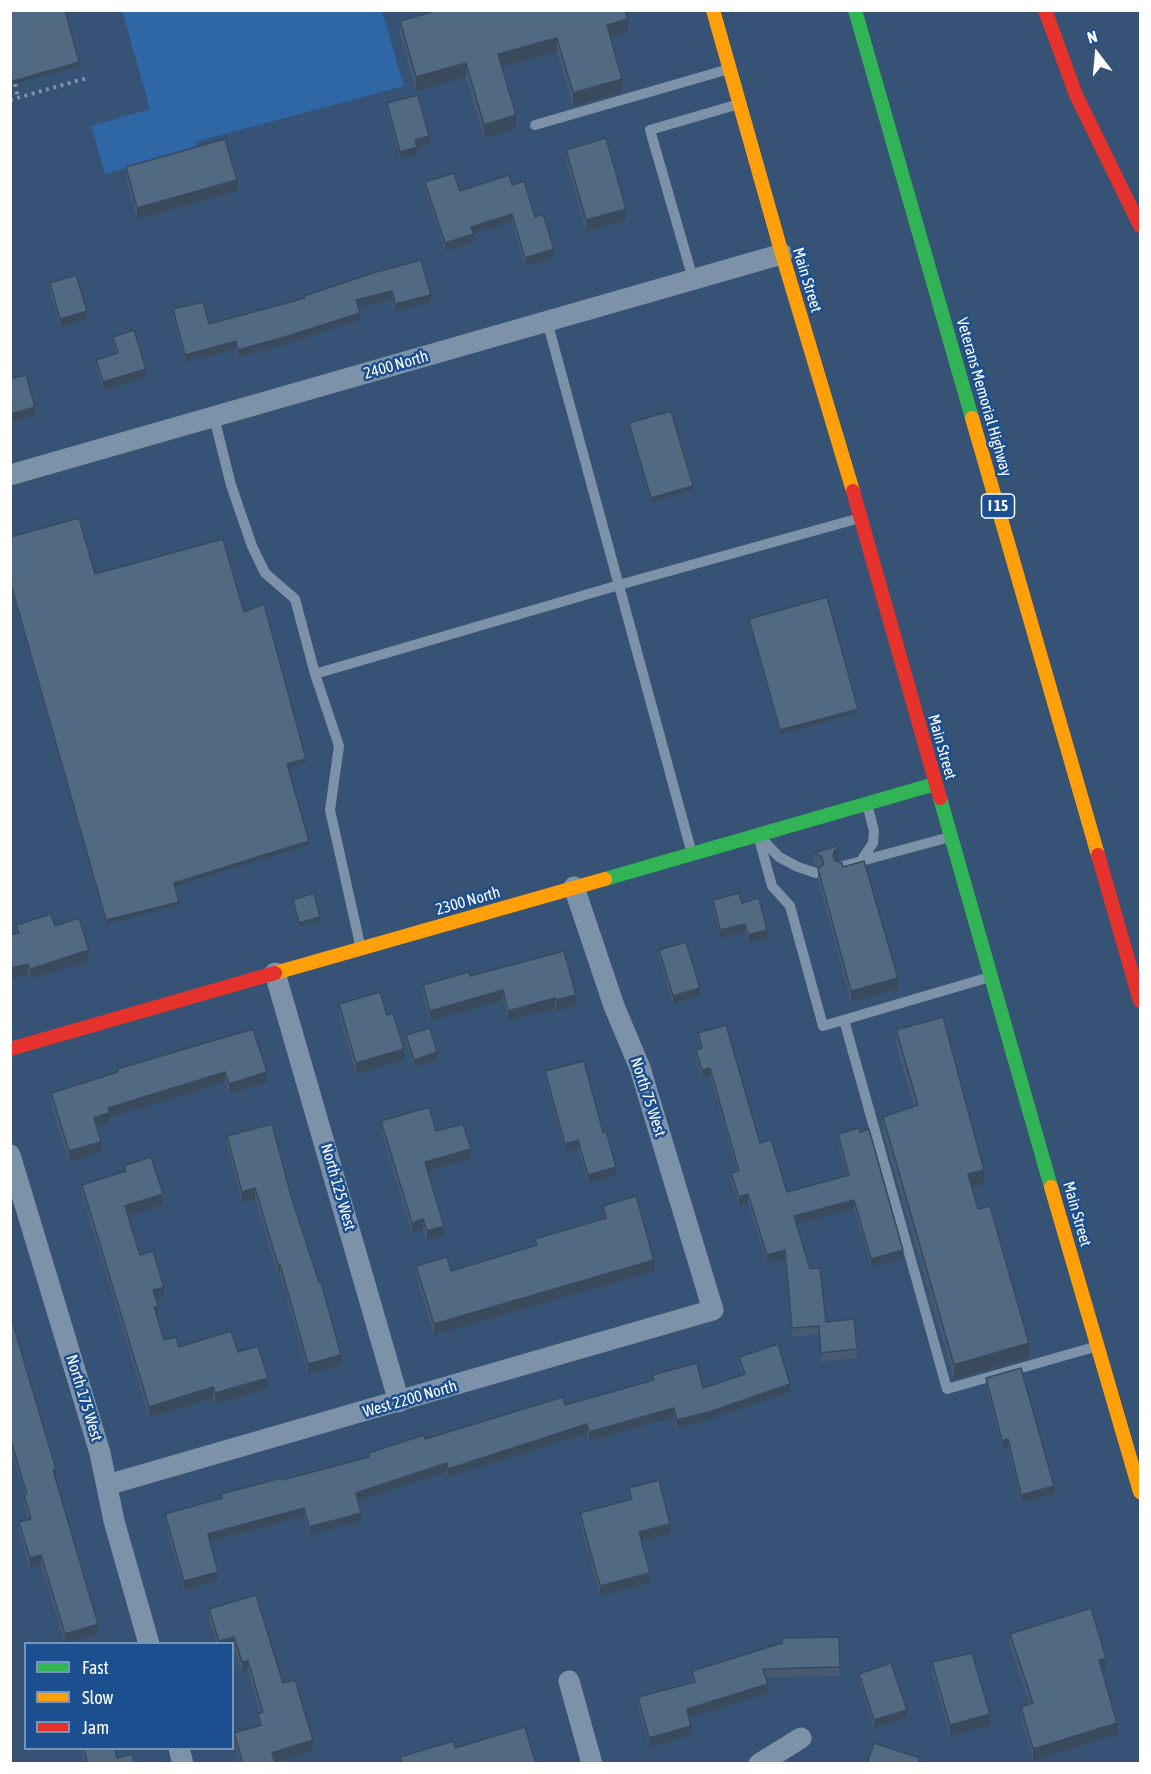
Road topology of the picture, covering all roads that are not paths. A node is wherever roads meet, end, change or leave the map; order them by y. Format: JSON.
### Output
{"nodes":[{"id":1,"x":713,"y":10,"type":"edge"},
{"id":2,"x":855,"y":10,"type":"edge"},
{"id":3,"x":1045,"y":10,"type":"edge"},
{"id":4,"x":730,"y":69,"type":"junction"},
{"id":5,"x":740,"y":104,"type":"junction"},
{"id":6,"x":535,"y":125,"type":"dead end"},
{"id":7,"x":1140,"y":226,"type":"edge"},
{"id":8,"x":782,"y":254,"type":"junction"},
{"id":9,"x":693,"y":279,"type":"junction"},
{"id":10,"x":547,"y":321,"type":"junction"},
{"id":11,"x":214,"y":417,"type":"junction"},
{"id":12,"x":10,"y":475,"type":"edge"},
{"id":13,"x":861,"y":518,"type":"junction"},
{"id":14,"x":619,"y":585,"type":"junction"},
{"id":15,"x":315,"y":674,"type":"junction"},
{"id":16,"x":935,"y":784,"type":"junction"},
{"id":17,"x":867,"y":804,"type":"junction"},
{"id":18,"x":758,"y":835,"type":"junction"},
{"id":19,"x":950,"y":837,"type":"junction"},
{"id":20,"x":692,"y":854,"type":"junction"},
{"id":21,"x":861,"y":861,"type":"junction"},
{"id":22,"x":840,"y":867,"type":"edge"},
{"id":23,"x":816,"y":873,"type":"edge"},
{"id":24,"x":574,"y":887,"type":"junction"},
{"id":25,"x":361,"y":949,"type":"junction"},
{"id":26,"x":275,"y":973,"type":"junction"},
{"id":27,"x":990,"y":977,"type":"junction"},
{"id":28,"x":1140,"y":1000,"type":"edge"},
{"id":29,"x":844,"y":1020,"type":"junction"},
{"id":30,"x":10,"y":1049,"type":"edge"},
{"id":31,"x":10,"y":1155,"type":"edge"},
{"id":32,"x":713,"y":1310,"type":"joint"},
{"id":33,"x":1098,"y":1346,"type":"junction"},
{"id":34,"x":399,"y":1402,"type":"junction"},
{"id":35,"x":107,"y":1485,"type":"junction"},
{"id":36,"x":1140,"y":1492,"type":"edge"},
{"id":37,"x":148,"y":1642,"type":"edge"},
{"id":38,"x":569,"y":1681,"type":"dead end"},
{"id":39,"x":801,"y":1738,"type":"dead end"},
{"id":40,"x":592,"y":1764,"type":"edge"},
{"id":41,"x":759,"y":1764,"type":"edge"}],
"edges":[{"from":1,"to":4,"type":"main road","name":"Main Street"},
{"from":2,"to":28,"type":"main road","name":"Veterans Memorial Highway","number":"I 15"},
{"from":3,"to":7,"type":"main road"},
{"from":4,"to":5,"type":"main road","name":"Main Street"},
{"from":4,"to":6,"type":"lane"},
{"from":5,"to":8,"type":"main road","name":"Main Street"},
{"from":5,"to":9,"type":"lane"},
{"from":8,"to":9,"type":"street","name":"2400 North"},
{"from":8,"to":13,"type":"main road","name":"Main Street"},
{"from":9,"to":10,"type":"street","name":"2400 North"},
{"from":10,"to":11,"type":"street","name":"2400 North"},
{"from":10,"to":14,"type":"lane"},
{"from":11,"to":12,"type":"street","name":"2400 North"},
{"from":11,"to":15,"type":"lane"},
{"from":13,"to":14,"type":"lane"},
{"from":13,"to":16,"type":"main road","name":"Main Street"},
{"from":14,"to":15,"type":"lane"},
{"from":14,"to":20,"type":"lane"},
{"from":15,"to":25,"type":"lane"},
{"from":16,"to":17,"type":"main road","name":"2300 North"},
{"from":16,"to":19,"type":"main road","name":"Main Street"},
{"from":17,"to":18,"type":"main road","name":"2300 North"},
{"from":17,"to":21,"type":"lane"},
{"from":18,"to":20,"type":"main road","name":"2300 North"},
{"from":18,"to":23,"type":"lane"},
{"from":18,"to":29,"type":"lane"},
{"from":19,"to":21,"type":"lane"},
{"from":19,"to":27,"type":"main road","name":"Main Street"},
{"from":20,"to":24,"type":"main road","name":"2300 North"},
{"from":21,"to":22,"type":"lane"},
{"from":24,"to":25,"type":"main road","name":"2300 North"},
{"from":24,"to":32,"type":"street","name":"North 75 West"},
{"from":25,"to":26,"type":"main road","name":"2300 North"},
{"from":26,"to":30,"type":"main road","name":"2300 North"},
{"from":26,"to":34,"type":"street","name":"North 125 West"},
{"from":27,"to":29,"type":"lane"},
{"from":27,"to":33,"type":"main road","name":"Main Street"},
{"from":29,"to":33,"type":"lane"},
{"from":31,"to":35,"type":"street","name":"North 175 West"},
{"from":32,"to":34,"type":"street","name":"West 2200 North"},
{"from":33,"to":36,"type":"main road","name":"Main Street"},
{"from":34,"to":35,"type":"street","name":"West 2200 North"},
{"from":35,"to":37,"type":"street","name":"North 175 West"},
{"from":38,"to":40,"type":"street"},
{"from":39,"to":41,"type":"street"}]}
